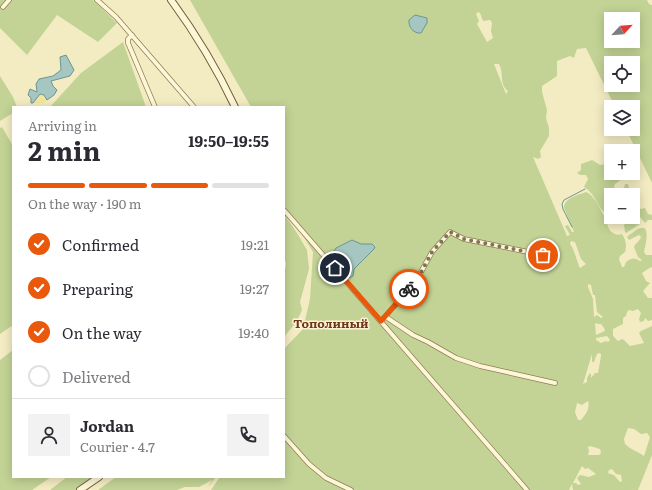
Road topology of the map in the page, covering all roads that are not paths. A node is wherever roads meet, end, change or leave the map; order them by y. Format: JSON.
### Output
{"nodes":[{"id":1,"x":9,"y":0,"type":"edge"},
{"id":2,"x":97,"y":0,"type":"edge"},
{"id":3,"x":171,"y":0,"type":"edge"},
{"id":4,"x":3,"y":7,"type":"dead end"},
{"id":5,"x":132,"y":35,"type":"junction"},
{"id":6,"x":155,"y":106,"type":"edge"},
{"id":7,"x":193,"y":106,"type":"edge"},
{"id":8,"x":234,"y":106,"type":"edge"},
{"id":9,"x":285,"y":211,"type":"edge"},
{"id":10,"x":543,"y":255,"type":"dead end"},
{"id":11,"x":386,"y":316,"type":"junction"},
{"id":12,"x":381,"y":321,"type":"junction"},
{"id":13,"x":555,"y":383,"type":"dead end"},
{"id":14,"x":285,"y":437,"type":"edge"},
{"id":15,"x":98,"y":478,"type":"edge"},
{"id":16,"x":80,"y":490,"type":"edge"},
{"id":17,"x":351,"y":490,"type":"edge"},
{"id":18,"x":527,"y":490,"type":"edge"}],
"edges":[{"from":1,"to":4,"type":"street"},
{"from":2,"to":5,"type":"street"},
{"from":3,"to":8,"type":"street"},
{"from":5,"to":6,"type":"street"},
{"from":5,"to":7,"type":"street"},
{"from":9,"to":12,"type":"street"},
{"from":10,"to":11,"type":"street"},
{"from":11,"to":12,"type":"street"},
{"from":11,"to":13,"type":"street"},
{"from":12,"to":18,"type":"street"},
{"from":14,"to":17,"type":"street"},
{"from":15,"to":16,"type":"street"}]}
